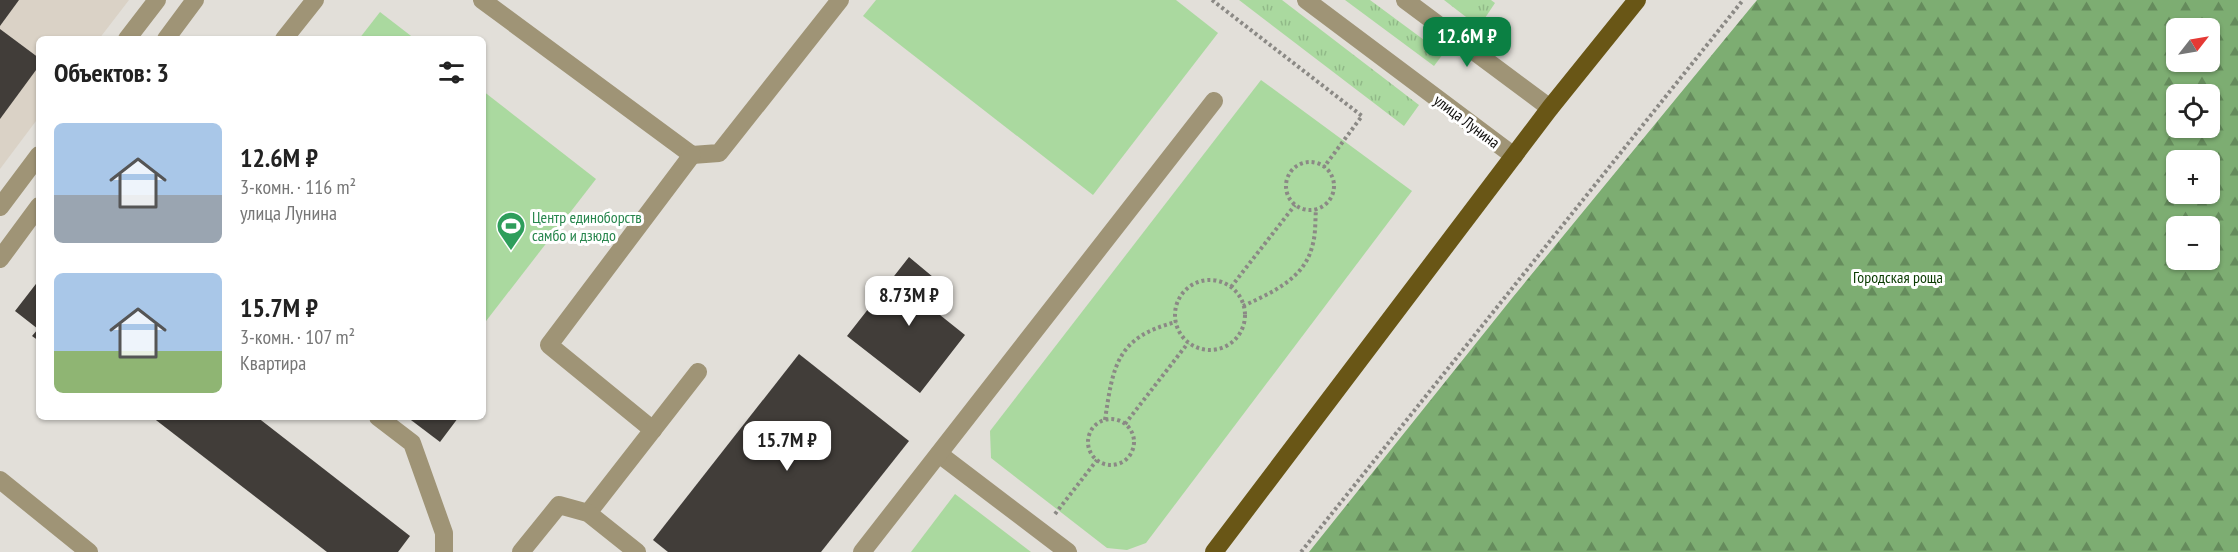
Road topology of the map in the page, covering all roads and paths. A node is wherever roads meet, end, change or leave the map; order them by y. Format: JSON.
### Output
{"nodes":[{"id":1,"x":157,"y":0,"type":"edge"},
{"id":2,"x":195,"y":0,"type":"edge"},
{"id":3,"x":315,"y":0,"type":"edge"},
{"id":4,"x":482,"y":0,"type":"edge"},
{"id":5,"x":840,"y":0,"type":"edge"},
{"id":6,"x":1212,"y":0,"type":"edge"},
{"id":7,"x":1306,"y":0,"type":"edge"},
{"id":8,"x":1405,"y":0,"type":"edge"},
{"id":9,"x":1637,"y":0,"type":"edge"},
{"id":10,"x":1743,"y":0,"type":"edge"},
{"id":11,"x":129,"y":36,"type":"edge"},
{"id":12,"x":168,"y":36,"type":"edge"},
{"id":13,"x":286,"y":36,"type":"edge"},
{"id":14,"x":1214,"y":101,"type":"dead end"},
{"id":15,"x":1550,"y":108,"type":"junction"},
{"id":16,"x":692,"y":155,"type":"junction"},
{"id":17,"x":1514,"y":156,"type":"junction"},
{"id":18,"x":36,"y":159,"type":"edge"},
{"id":19,"x":1324,"y":167,"type":"junction"},
{"id":20,"x":1295,"y":204,"type":"junction"},
{"id":21,"x":0,"y":207,"type":"edge"},
{"id":22,"x":1316,"y":209,"type":"junction"},
{"id":23,"x":36,"y":210,"type":"edge"},
{"id":24,"x":0,"y":259,"type":"edge"},
{"id":25,"x":1231,"y":287,"type":"junction"},
{"id":26,"x":1243,"y":306,"type":"junction"},
{"id":27,"x":1176,"y":322,"type":"junction"},
{"id":28,"x":1188,"y":343,"type":"junction"},
{"id":29,"x":698,"y":372,"type":"dead end"},
{"id":30,"x":382,"y":420,"type":"edge"},
{"id":31,"x":1106,"y":420,"type":"junction"},
{"id":32,"x":1125,"y":424,"type":"junction"},
{"id":33,"x":653,"y":430,"type":"junction"},
{"id":34,"x":939,"y":454,"type":"junction"},
{"id":35,"x":1097,"y":460,"type":"junction"},
{"id":36,"x":0,"y":480,"type":"edge"},
{"id":37,"x":588,"y":513,"type":"junction"},
{"id":38,"x":1041,"y":532,"type":"junction"},
{"id":39,"x":89,"y":552,"type":"edge"},
{"id":40,"x":444,"y":552,"type":"edge"},
{"id":41,"x":520,"y":552,"type":"edge"},
{"id":42,"x":637,"y":552,"type":"edge"},
{"id":43,"x":862,"y":552,"type":"edge"},
{"id":44,"x":1068,"y":552,"type":"edge"},
{"id":45,"x":1214,"y":552,"type":"edge"},
{"id":46,"x":1301,"y":552,"type":"edge"}],
"edges":[{"from":1,"to":11,"type":"street"},
{"from":2,"to":12,"type":"street"},
{"from":3,"to":13,"type":"street"},
{"from":4,"to":16,"type":"street"},
{"from":5,"to":16,"type":"street"},
{"from":6,"to":19,"type":"path"},
{"from":7,"to":17,"type":"street","name":"улица Лунина"},
{"from":8,"to":15,"type":"street"},
{"from":9,"to":15,"type":"main road"},
{"from":10,"to":46,"type":"path"},
{"from":14,"to":34,"type":"street"},
{"from":15,"to":17,"type":"main road"},
{"from":16,"to":33,"type":"street"},
{"from":17,"to":45,"type":"main road"},
{"from":18,"to":21,"type":"street"},
{"from":19,"to":20,"type":"path"},
{"from":19,"to":22,"type":"path"},
{"from":20,"to":22,"type":"path"},
{"from":20,"to":25,"type":"path"},
{"from":22,"to":26,"type":"path"},
{"from":23,"to":24,"type":"street"},
{"from":25,"to":26,"type":"path"},
{"from":25,"to":27,"type":"path"},
{"from":26,"to":28,"type":"path"},
{"from":27,"to":28,"type":"path"},
{"from":27,"to":31,"type":"path"},
{"from":28,"to":32,"type":"path"},
{"from":29,"to":33,"type":"street"},
{"from":30,"to":40,"type":"street"},
{"from":31,"to":32,"type":"path"},
{"from":31,"to":35,"type":"path"},
{"from":32,"to":35,"type":"path"},
{"from":33,"to":37,"type":"street"},
{"from":34,"to":38,"type":"street"},
{"from":34,"to":43,"type":"street"},
{"from":35,"to":38,"type":"path"},
{"from":36,"to":39,"type":"street"},
{"from":37,"to":41,"type":"street"},
{"from":37,"to":42,"type":"street"},
{"from":38,"to":44,"type":"street"}]}
